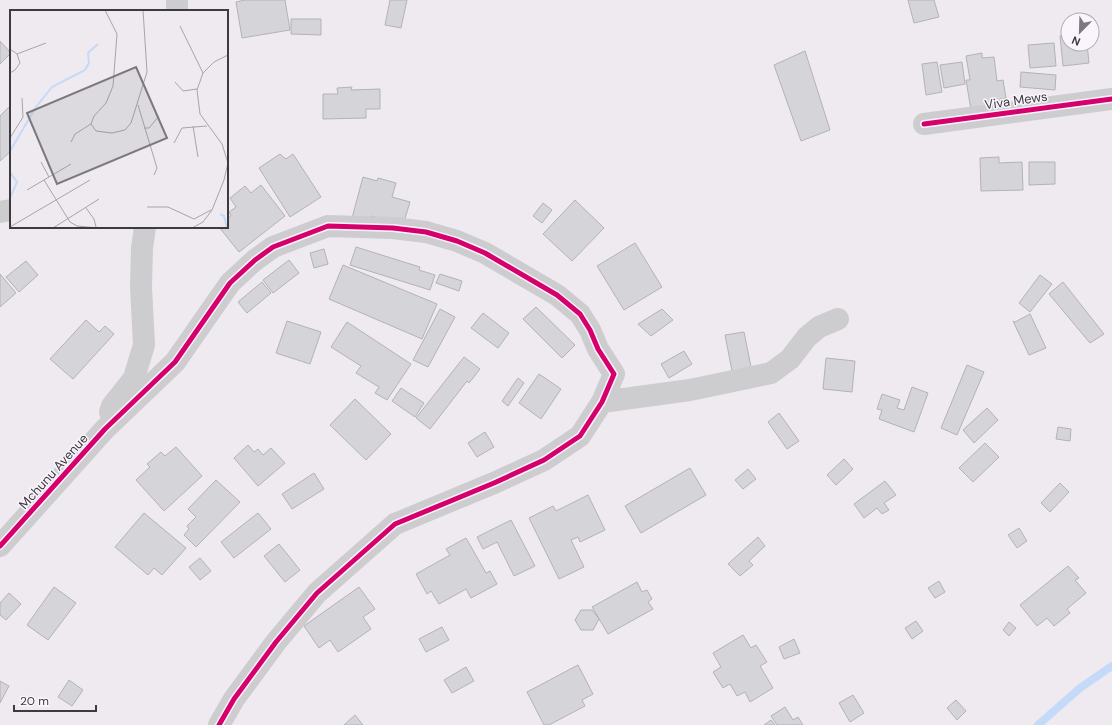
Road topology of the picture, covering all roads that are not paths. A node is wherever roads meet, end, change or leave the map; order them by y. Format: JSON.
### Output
{"nodes":[{"id":1,"x":1112,"y":99,"type":"edge"},
{"id":2,"x":924,"y":124,"type":"dead end"},
{"id":3,"x":10,"y":210,"type":"edge"},
{"id":4,"x":0,"y":212,"type":"edge"},
{"id":5,"x":145,"y":228,"type":"edge"},
{"id":6,"x":838,"y":319,"type":"dead end"},
{"id":7,"x":602,"y":402,"type":"junction"},
{"id":8,"x":105,"y":428,"type":"junction"},
{"id":9,"x":0,"y":546,"type":"edge"},
{"id":10,"x":219,"y":725,"type":"edge"}],
"edges":[{"from":1,"to":2,"type":"street","name":"Viva Mews"},
{"from":3,"to":4,"type":"street"},
{"from":5,"to":8,"type":"street"},
{"from":6,"to":7,"type":"street"},
{"from":7,"to":8,"type":"street","name":"Mchunu Avenue"},
{"from":7,"to":10,"type":"street"},
{"from":8,"to":9,"type":"street","name":"Mchunu Avenue"}]}
